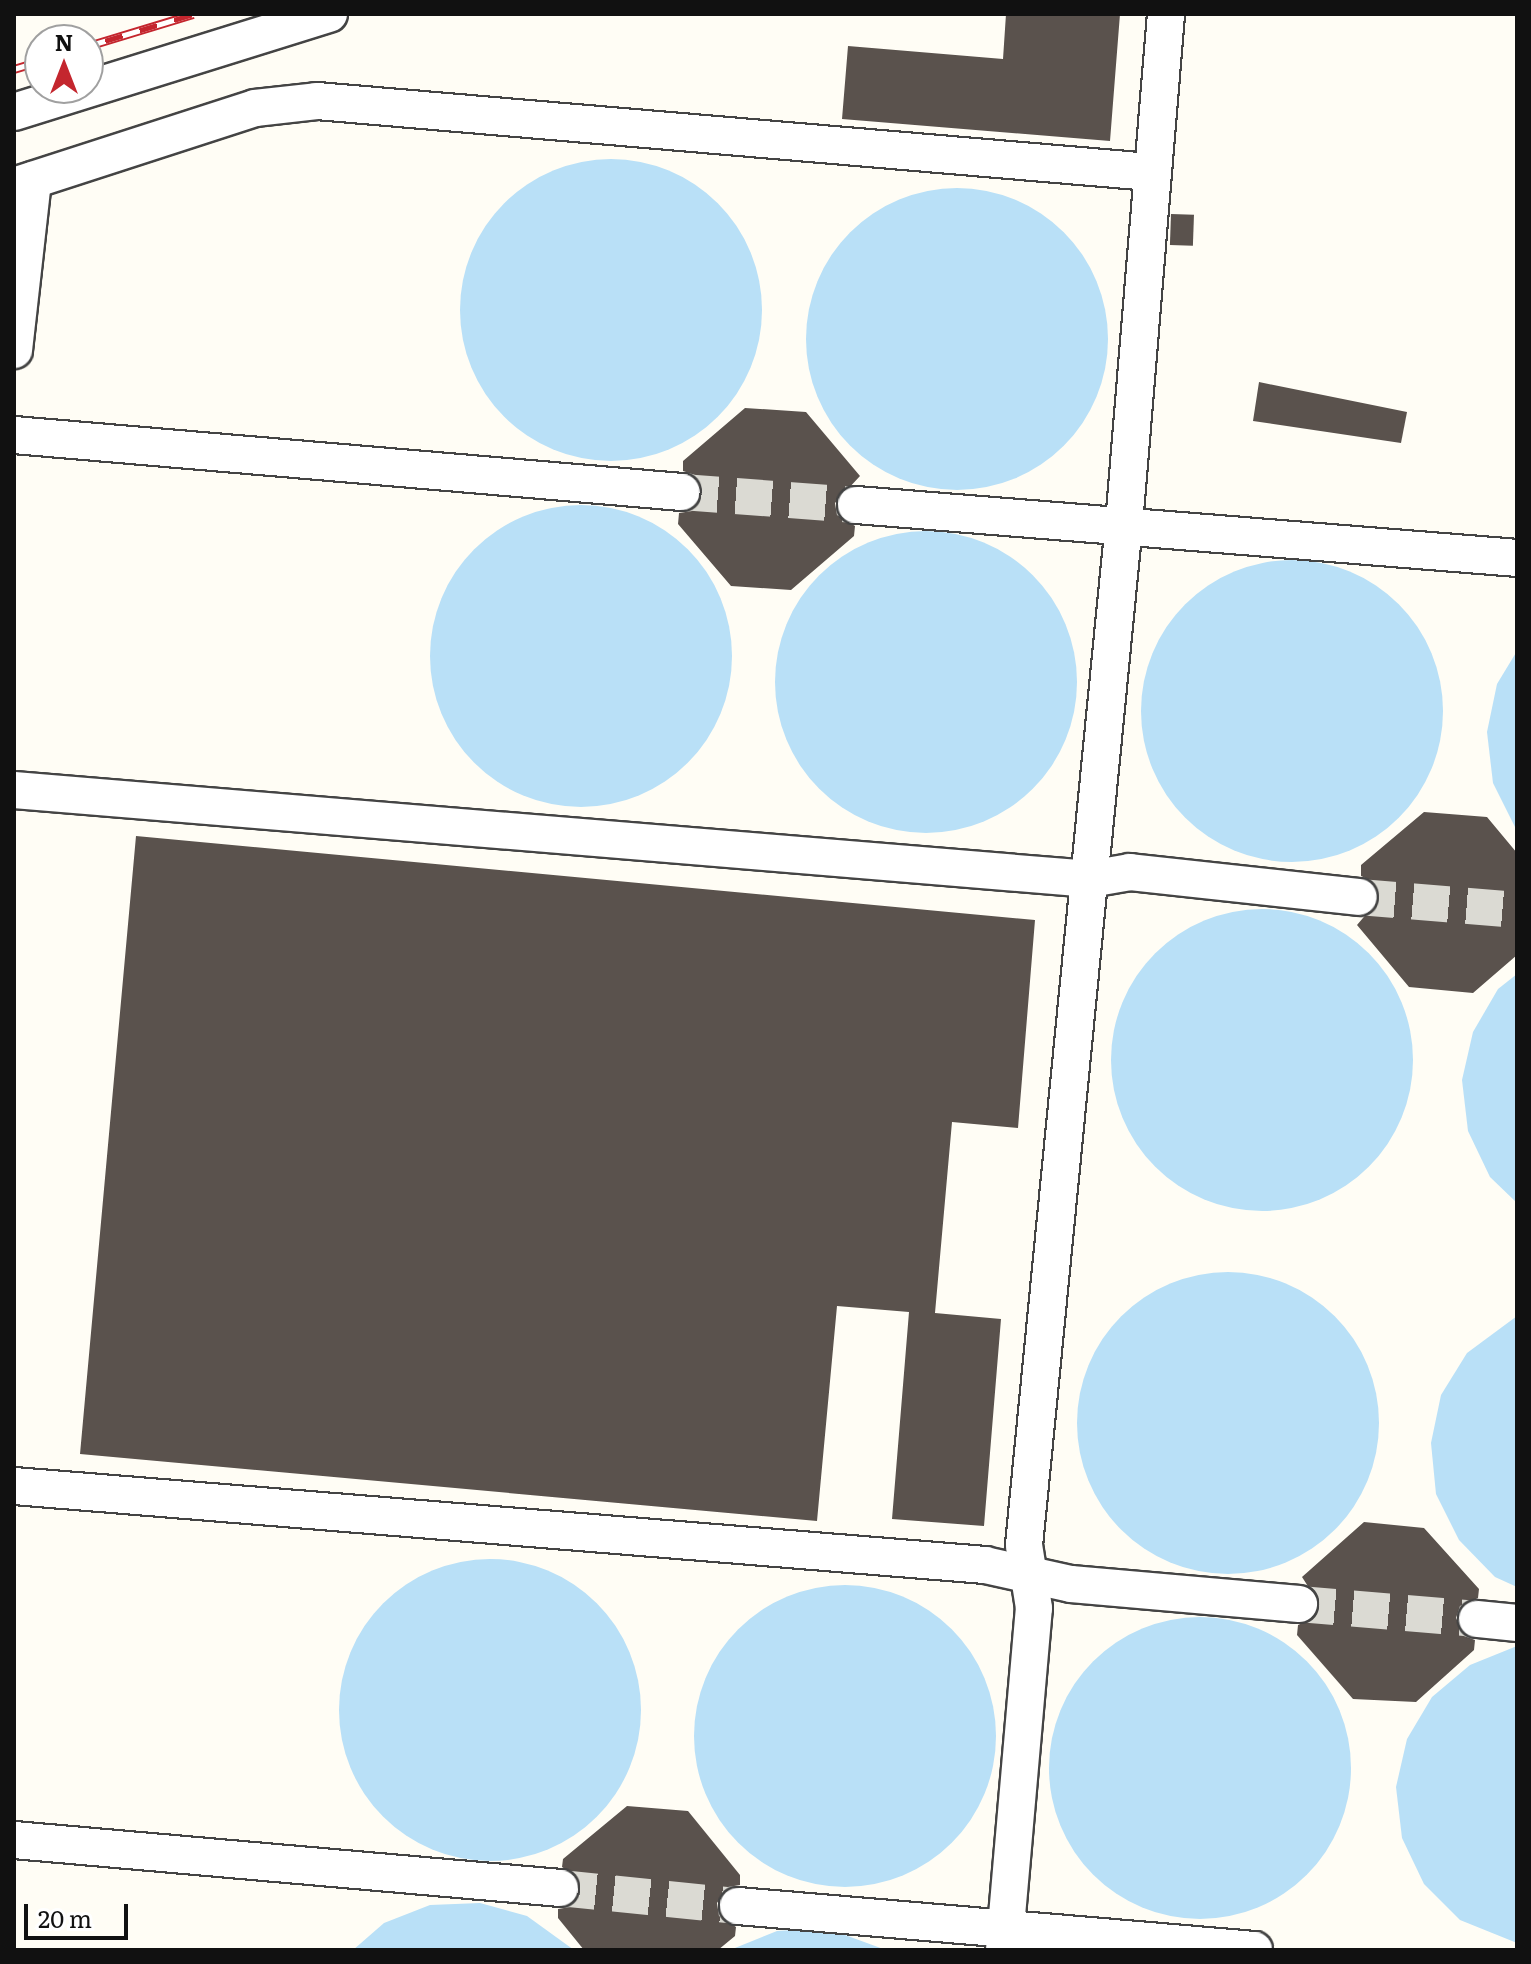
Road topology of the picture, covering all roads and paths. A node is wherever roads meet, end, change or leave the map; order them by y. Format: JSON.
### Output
{"nodes":[{"id":1,"x":329,"y":14,"type":"edge"},
{"id":2,"x":1166,"y":14,"type":"edge"},
{"id":3,"x":14,"y":112,"type":"edge"},
{"id":4,"x":1150,"y":172,"type":"junction"},
{"id":5,"x":24,"y":183,"type":"edge"},
{"id":6,"x":14,"y":350,"type":"edge"},
{"id":7,"x":14,"y":435,"type":"edge"},
{"id":8,"x":682,"y":492,"type":"tunnel mouth"},
{"id":9,"x":856,"y":505,"type":"tunnel mouth"},
{"id":10,"x":1124,"y":524,"type":"junction"},
{"id":11,"x":1517,"y":558,"type":"edge"},
{"id":12,"x":14,"y":790,"type":"edge"},
{"id":13,"x":1090,"y":879,"type":"junction"},
{"id":14,"x":1359,"y":897,"type":"tunnel mouth"},
{"id":15,"x":14,"y":1486,"type":"edge"},
{"id":16,"x":1028,"y":1573,"type":"junction"},
{"id":17,"x":1299,"y":1604,"type":"tunnel mouth"},
{"id":18,"x":1477,"y":1619,"type":"tunnel mouth"},
{"id":19,"x":1517,"y":1623,"type":"edge"},
{"id":20,"x":14,"y":1840,"type":"edge"},
{"id":21,"x":560,"y":1888,"type":"tunnel mouth"},
{"id":22,"x":738,"y":1906,"type":"tunnel mouth"},
{"id":23,"x":1005,"y":1939,"type":"edge"},
{"id":24,"x":1254,"y":1950,"type":"edge"}],
"edges":[{"from":1,"to":3,"type":"street"},
{"from":2,"to":4,"type":"street"},
{"from":4,"to":5,"type":"street"},
{"from":4,"to":10,"type":"street"},
{"from":5,"to":6,"type":"street"},
{"from":7,"to":8,"type":"street"},
{"from":9,"to":10,"type":"street"},
{"from":10,"to":11,"type":"street"},
{"from":10,"to":13,"type":"street"},
{"from":12,"to":13,"type":"street"},
{"from":13,"to":14,"type":"street"},
{"from":13,"to":16,"type":"street"},
{"from":15,"to":16,"type":"street"},
{"from":16,"to":17,"type":"street"},
{"from":16,"to":23,"type":"street"},
{"from":18,"to":19,"type":"street"},
{"from":20,"to":21,"type":"street"},
{"from":22,"to":23,"type":"street"},
{"from":23,"to":24,"type":"street"}]}
